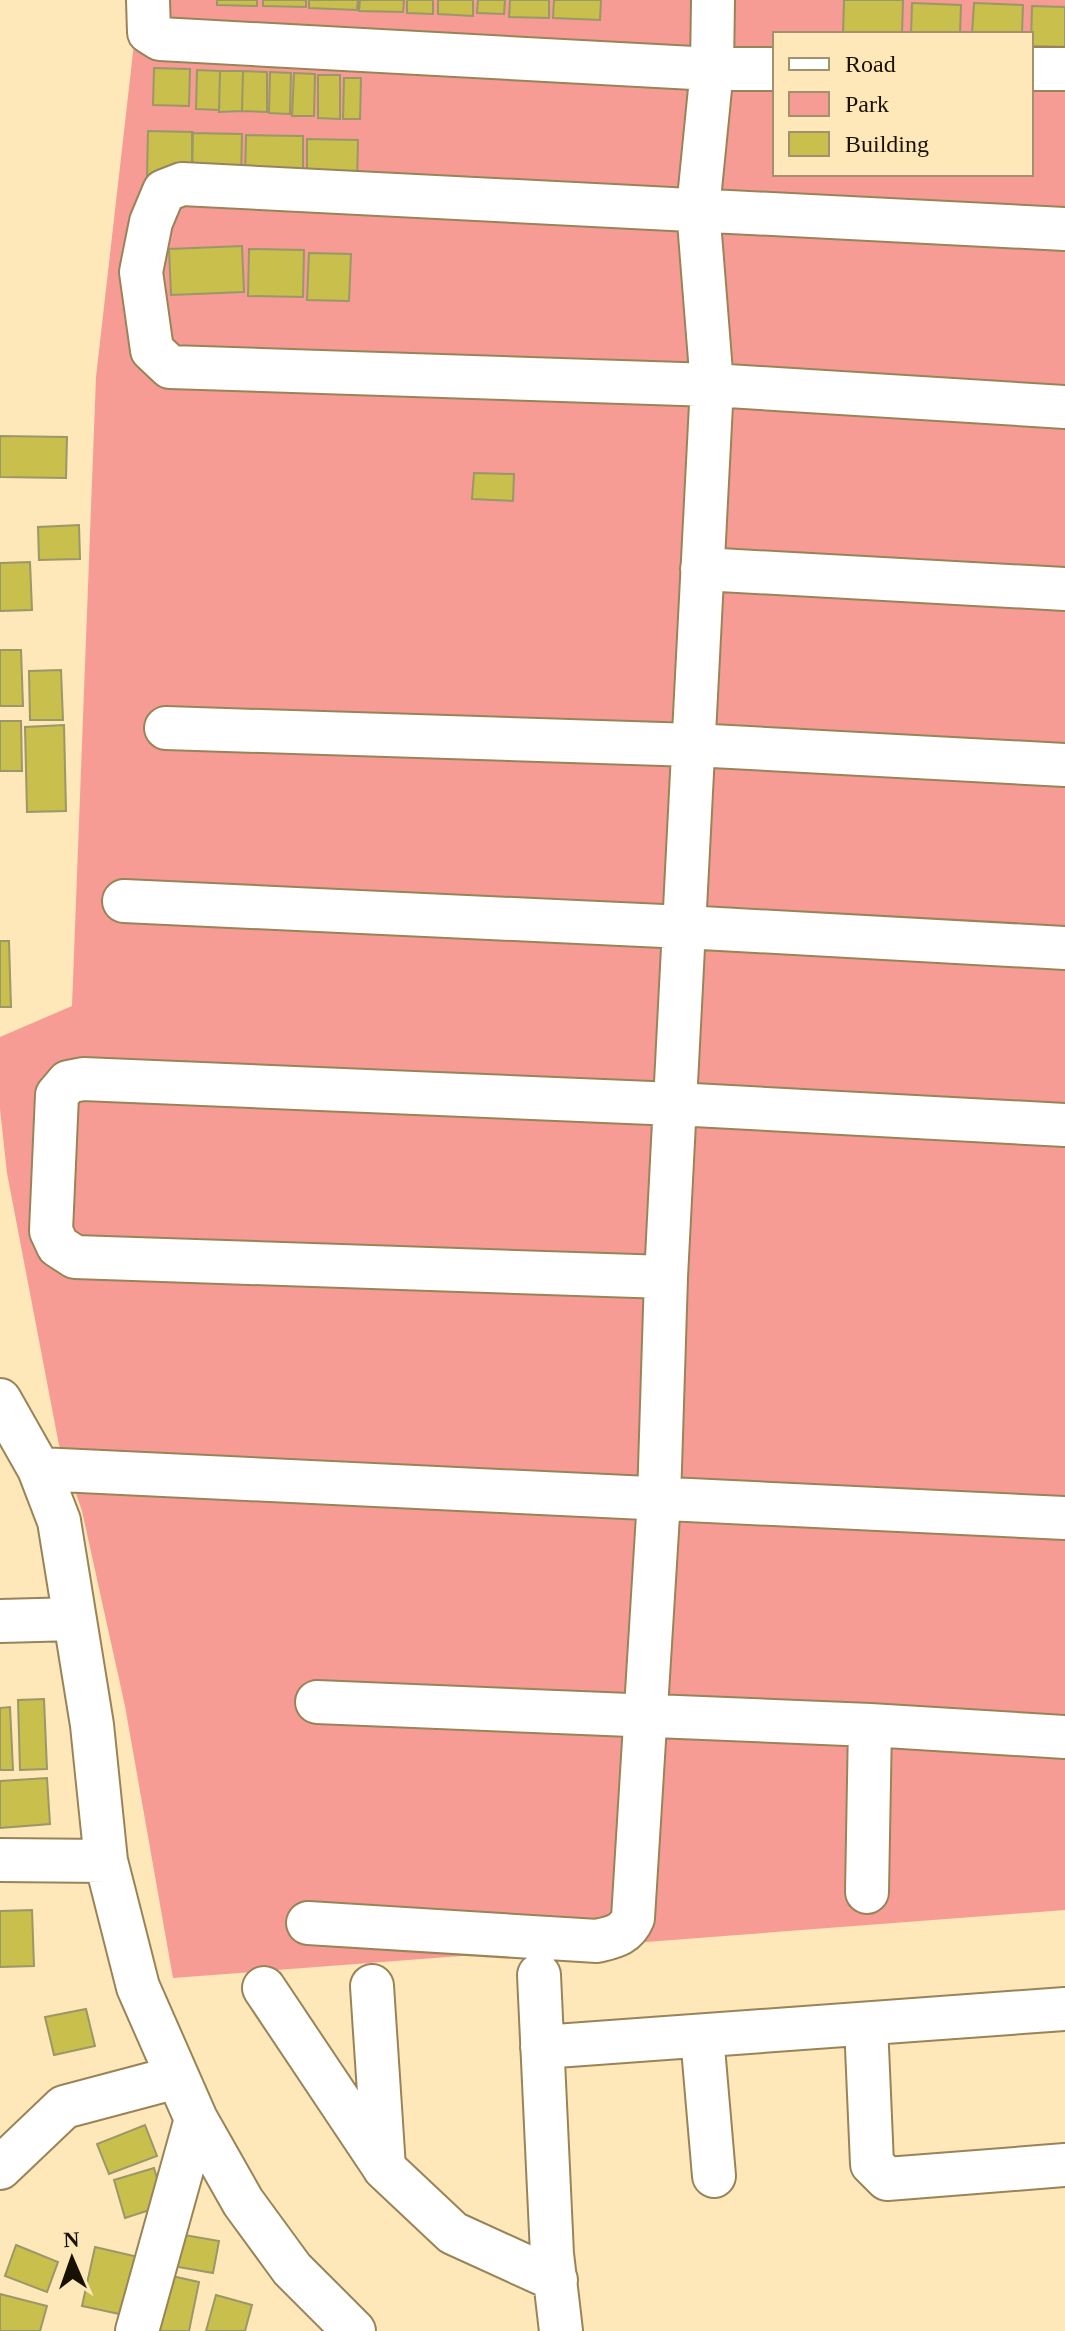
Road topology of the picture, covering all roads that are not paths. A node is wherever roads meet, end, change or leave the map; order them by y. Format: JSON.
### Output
{"nodes":[{"id":1,"x":148,"y":0,"type":"edge"},
{"id":2,"x":713,"y":0,"type":"edge"},
{"id":3,"x":712,"y":69,"type":"junction"},
{"id":4,"x":773,"y":69,"type":"edge"},
{"id":5,"x":1033,"y":69,"type":"edge"},
{"id":6,"x":1065,"y":69,"type":"edge"},
{"id":7,"x":698,"y":209,"type":"junction"},
{"id":8,"x":1065,"y":229,"type":"edge"},
{"id":9,"x":712,"y":385,"type":"junction"},
{"id":10,"x":1065,"y":407,"type":"edge"},
{"id":11,"x":702,"y":569,"type":"junction"},
{"id":12,"x":1065,"y":589,"type":"edge"},
{"id":13,"x":166,"y":728,"type":"dead end"},
{"id":14,"x":693,"y":745,"type":"junction"},
{"id":15,"x":1065,"y":765,"type":"edge"},
{"id":16,"x":124,"y":901,"type":"dead end"},
{"id":17,"x":684,"y":927,"type":"junction"},
{"id":18,"x":1065,"y":948,"type":"edge"},
{"id":19,"x":675,"y":1104,"type":"junction"},
{"id":20,"x":1065,"y":1125,"type":"edge"},
{"id":21,"x":666,"y":1277,"type":"junction"},
{"id":22,"x":0,"y":1400,"type":"edge"},
{"id":23,"x":39,"y":1469,"type":"junction"},
{"id":24,"x":659,"y":1499,"type":"junction"},
{"id":25,"x":1065,"y":1518,"type":"edge"},
{"id":26,"x":75,"y":1619,"type":"junction"},
{"id":27,"x":0,"y":1621,"type":"edge"},
{"id":28,"x":317,"y":1702,"type":"dead end"},
{"id":29,"x":645,"y":1715,"type":"junction"},
{"id":30,"x":870,"y":1725,"type":"junction"},
{"id":31,"x":1065,"y":1737,"type":"edge"},
{"id":32,"x":0,"y":1860,"type":"edge"},
{"id":33,"x":106,"y":1861,"type":"junction"},
{"id":34,"x":867,"y":1892,"type":"dead end"},
{"id":35,"x":308,"y":1923,"type":"dead end"},
{"id":36,"x":539,"y":1975,"type":"dead end"},
{"id":37,"x":372,"y":1986,"type":"dead end"},
{"id":38,"x":264,"y":1988,"type":"dead end"},
{"id":39,"x":1065,"y":2009,"type":"edge"},
{"id":40,"x":866,"y":2024,"type":"junction"},
{"id":41,"x":702,"y":2036,"type":"junction"},
{"id":42,"x":542,"y":2047,"type":"junction"},
{"id":43,"x":177,"y":2077,"type":"junction"},
{"id":44,"x":196,"y":2119,"type":"junction"},
{"id":45,"x":1065,"y":2165,"type":"edge"},
{"id":46,"x":0,"y":2168,"type":"edge"},
{"id":47,"x":385,"y":2169,"type":"junction"},
{"id":48,"x":714,"y":2176,"type":"dead end"},
{"id":49,"x":556,"y":2280,"type":"junction"},
{"id":50,"x":137,"y":2331,"type":"edge"},
{"id":51,"x":354,"y":2331,"type":"edge"},
{"id":52,"x":561,"y":2331,"type":"edge"}],
"edges":[{"from":1,"to":3,"type":"street"},
{"from":2,"to":3,"type":"street"},
{"from":3,"to":4,"type":"street"},
{"from":3,"to":7,"type":"street"},
{"from":5,"to":6,"type":"street"},
{"from":7,"to":8,"type":"street"},
{"from":7,"to":9,"type":"street"},
{"from":7,"to":9,"type":"street"},
{"from":9,"to":10,"type":"street"},
{"from":9,"to":11,"type":"street"},
{"from":11,"to":12,"type":"street"},
{"from":11,"to":14,"type":"street"},
{"from":13,"to":14,"type":"street"},
{"from":14,"to":15,"type":"street"},
{"from":14,"to":17,"type":"street"},
{"from":16,"to":17,"type":"street"},
{"from":17,"to":18,"type":"street"},
{"from":17,"to":19,"type":"street"},
{"from":19,"to":20,"type":"street"},
{"from":19,"to":21,"type":"street"},
{"from":19,"to":21,"type":"street"},
{"from":21,"to":24,"type":"street"},
{"from":22,"to":23,"type":"street"},
{"from":23,"to":24,"type":"street"},
{"from":23,"to":26,"type":"street"},
{"from":24,"to":25,"type":"street"},
{"from":24,"to":29,"type":"street"},
{"from":26,"to":27,"type":"street"},
{"from":26,"to":33,"type":"street"},
{"from":28,"to":29,"type":"street"},
{"from":29,"to":30,"type":"street"},
{"from":29,"to":35,"type":"street"},
{"from":30,"to":31,"type":"street"},
{"from":30,"to":34,"type":"street"},
{"from":32,"to":33,"type":"street"},
{"from":33,"to":43,"type":"street"},
{"from":36,"to":42,"type":"street"},
{"from":37,"to":47,"type":"street"},
{"from":38,"to":47,"type":"street"},
{"from":39,"to":40,"type":"street"},
{"from":40,"to":41,"type":"street"},
{"from":40,"to":45,"type":"street"},
{"from":41,"to":42,"type":"street"},
{"from":41,"to":48,"type":"street"},
{"from":42,"to":49,"type":"street"},
{"from":43,"to":44,"type":"street"},
{"from":43,"to":46,"type":"street"},
{"from":44,"to":50,"type":"street"},
{"from":44,"to":51,"type":"street"},
{"from":47,"to":49,"type":"street"},
{"from":49,"to":52,"type":"street"}]}
